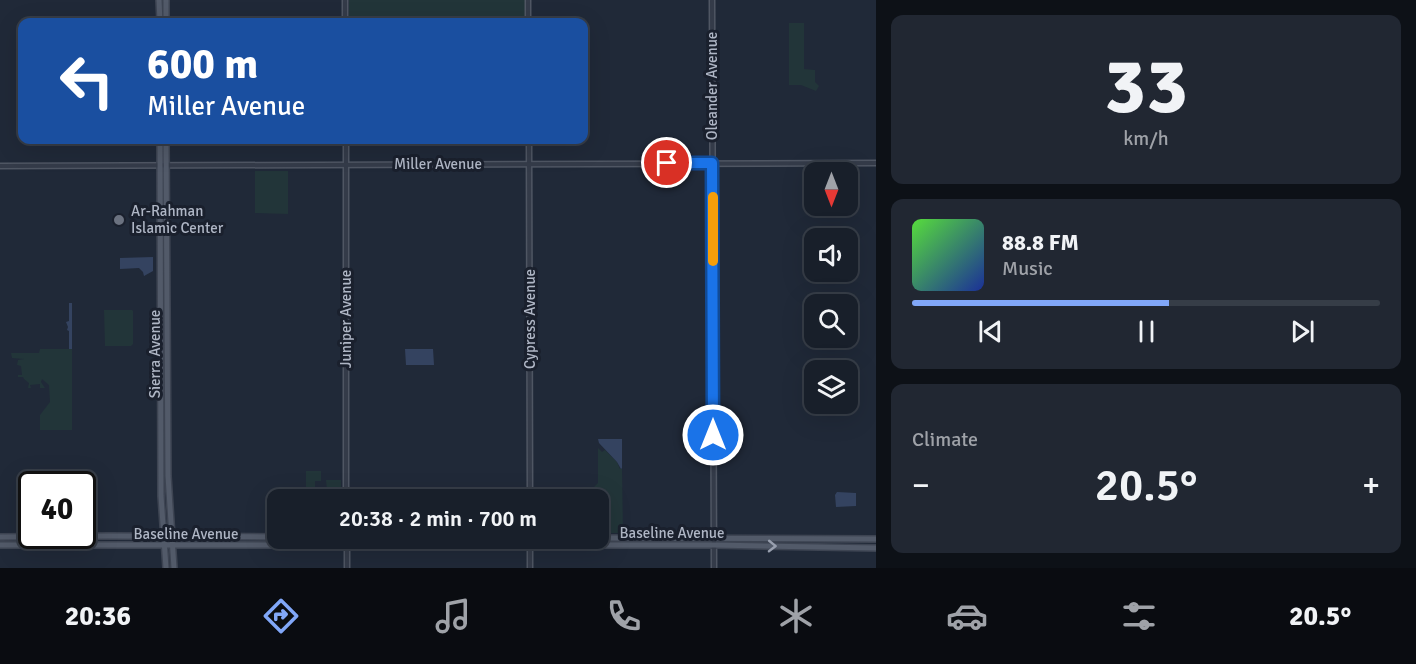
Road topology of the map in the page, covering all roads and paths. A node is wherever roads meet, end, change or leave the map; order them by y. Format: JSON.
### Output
{"nodes":[{"id":1,"x":159,"y":0,"type":"edge"},
{"id":2,"x":165,"y":0,"type":"edge"},
{"id":3,"x":345,"y":0,"type":"edge"},
{"id":4,"x":528,"y":0,"type":"edge"},
{"id":5,"x":712,"y":0,"type":"edge"},
{"id":6,"x":160,"y":18,"type":"edge"},
{"id":7,"x":166,"y":18,"type":"edge"},
{"id":8,"x":345,"y":18,"type":"edge"},
{"id":9,"x":528,"y":18,"type":"edge"},
{"id":10,"x":160,"y":144,"type":"edge"},
{"id":11,"x":166,"y":144,"type":"edge"},
{"id":12,"x":346,"y":144,"type":"edge"},
{"id":13,"x":529,"y":144,"type":"edge"},
{"id":14,"x":712,"y":163,"type":"junction"},
{"id":15,"x":876,"y":163,"type":"edge"},
{"id":16,"x":529,"y":164,"type":"junction"},
{"id":17,"x":163,"y":165,"type":"junction"},
{"id":18,"x":346,"y":165,"type":"junction"},
{"id":19,"x":0,"y":166,"type":"edge"},
{"id":20,"x":346,"y":489,"type":"edge"},
{"id":21,"x":530,"y":489,"type":"edge"},
{"id":22,"x":164,"y":536,"type":"junction"},
{"id":23,"x":0,"y":537,"type":"edge"},
{"id":24,"x":172,"y":537,"type":"junction"},
{"id":25,"x":267,"y":537,"type":"edge"},
{"id":26,"x":609,"y":538,"type":"edge"},
{"id":27,"x":714,"y":538,"type":"junction"},
{"id":28,"x":876,"y":539,"type":"edge"},
{"id":29,"x":0,"y":545,"type":"edge"},
{"id":30,"x":714,"y":545,"type":"junction"},
{"id":31,"x":165,"y":546,"type":"junction"},
{"id":32,"x":173,"y":546,"type":"junction"},
{"id":33,"x":267,"y":546,"type":"edge"},
{"id":34,"x":609,"y":546,"type":"edge"},
{"id":35,"x":876,"y":548,"type":"edge"},
{"id":36,"x":347,"y":549,"type":"edge"},
{"id":37,"x":530,"y":549,"type":"edge"},
{"id":38,"x":166,"y":568,"type":"edge"},
{"id":39,"x":174,"y":568,"type":"edge"},
{"id":40,"x":347,"y":568,"type":"edge"},
{"id":41,"x":530,"y":568,"type":"edge"},
{"id":42,"x":714,"y":568,"type":"edge"}],
"edges":[{"from":1,"to":6,"type":"main road"},
{"from":2,"to":7,"type":"main road"},
{"from":3,"to":8,"type":"street"},
{"from":4,"to":9,"type":"street"},
{"from":5,"to":14,"type":"street","name":"Oleander Avenue"},
{"from":10,"to":17,"type":"main road","name":"Sierra Avenue"},
{"from":11,"to":17,"type":"main road","name":"Sierra Avenue"},
{"from":12,"to":18,"type":"street","name":"Juniper Avenue"},
{"from":13,"to":16,"type":"street","name":"Cypress Avenue"},
{"from":14,"to":15,"type":"street","name":"Miller Avenue"},
{"from":14,"to":16,"type":"street","name":"Miller Avenue"},
{"from":14,"to":27,"type":"street","name":"Oleander Avenue"},
{"from":16,"to":18,"type":"street","name":"Miller Avenue"},
{"from":16,"to":21,"type":"street","name":"Cypress Avenue"},
{"from":17,"to":18,"type":"street","name":"Miller Avenue"},
{"from":17,"to":19,"type":"street","name":"Miller Avenue"},
{"from":17,"to":22,"type":"main road","name":"Sierra Avenue"},
{"from":17,"to":24,"type":"main road","name":"Sierra Avenue"},
{"from":18,"to":20,"type":"street","name":"Juniper Avenue"},
{"from":22,"to":23,"type":"main road","name":"Baseline Avenue"},
{"from":22,"to":24,"type":"main road","name":"Baseline Avenue"},
{"from":22,"to":31,"type":"main road","name":"Sierra Avenue"},
{"from":24,"to":25,"type":"main road","name":"Baseline Avenue"},
{"from":24,"to":32,"type":"main road","name":"Sierra Avenue"},
{"from":26,"to":27,"type":"main road","name":"Baseline Avenue"},
{"from":27,"to":28,"type":"main road","name":"Baseline Avenue"},
{"from":27,"to":30,"type":"street","name":"Oleander Avenue"},
{"from":29,"to":31,"type":"main road","name":"Baseline Avenue"},
{"from":30,"to":34,"type":"main road","name":"Baseline Avenue"},
{"from":30,"to":35,"type":"main road","name":"Baseline Avenue","one_way":true},
{"from":30,"to":42,"type":"street","name":"Oleander Avenue"},
{"from":31,"to":32,"type":"main road","name":"Baseline Avenue"},
{"from":31,"to":38,"type":"main road","name":"Sierra Avenue"},
{"from":32,"to":33,"type":"main road","name":"Baseline Avenue"},
{"from":32,"to":39,"type":"main road","name":"Sierra Avenue"},
{"from":36,"to":40,"type":"street"},
{"from":37,"to":41,"type":"street"}]}
